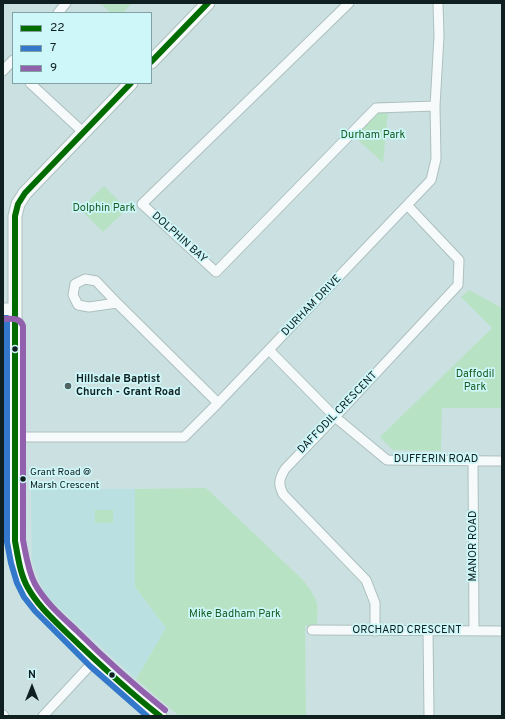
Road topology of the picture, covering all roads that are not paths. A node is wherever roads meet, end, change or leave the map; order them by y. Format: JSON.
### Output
{"nodes":[{"id":1,"x":66,"y":3,"type":"edge"},
{"id":2,"x":208,"y":3,"type":"edge"},
{"id":3,"x":349,"y":3,"type":"edge"},
{"id":4,"x":438,"y":3,"type":"edge"},
{"id":5,"x":59,"y":12,"type":"edge"},
{"id":6,"x":152,"y":61,"type":"edge"},
{"id":7,"x":31,"y":84,"type":"edge"},
{"id":8,"x":130,"y":84,"type":"edge"},
{"id":9,"x":435,"y":106,"type":"junction"},
{"id":10,"x":84,"y":133,"type":"junction"},
{"id":11,"x":408,"y":206,"type":"junction"},
{"id":12,"x":117,"y":303,"type":"junction"},
{"id":13,"x":9,"y":310,"type":"edge"},
{"id":14,"x":9,"y":327,"type":"edge"},
{"id":15,"x":269,"y":350,"type":"junction"},
{"id":16,"x":218,"y":403,"type":"junction"},
{"id":17,"x":335,"y":417,"type":"junction"},
{"id":18,"x":16,"y":437,"type":"junction"},
{"id":19,"x":473,"y":461,"type":"junction"},
{"id":20,"x":502,"y":461,"type":"edge"},
{"id":21,"x":9,"y":498,"type":"edge"},
{"id":22,"x":312,"y":630,"type":"dead end"},
{"id":23,"x":376,"y":631,"type":"junction"},
{"id":24,"x":428,"y":631,"type":"junction"},
{"id":25,"x":474,"y":631,"type":"junction"},
{"id":26,"x":502,"y":631,"type":"edge"},
{"id":27,"x":95,"y":660,"type":"junction"},
{"id":28,"x":43,"y":716,"type":"edge"},
{"id":29,"x":160,"y":716,"type":"edge"},
{"id":30,"x":429,"y":716,"type":"edge"}],
"edges":[{"from":1,"to":5,"type":"street"},
{"from":2,"to":6,"type":"street"},
{"from":3,"to":9,"type":"street","name":"DOLPHIN BAY"},
{"from":4,"to":9,"type":"street","name":"DURHAM DRIVE"},
{"from":7,"to":10,"type":"street"},
{"from":8,"to":10,"type":"street"},
{"from":9,"to":11,"type":"street","name":"DURHAM DRIVE"},
{"from":10,"to":13,"type":"street"},
{"from":11,"to":15,"type":"street","name":"DURHAM DRIVE"},
{"from":11,"to":17,"type":"street","name":"DAFFODIL CRESCENT"},
{"from":12,"to":12,"type":"street"},
{"from":12,"to":16,"type":"street"},
{"from":13,"to":14,"type":"street"},
{"from":14,"to":18,"type":"street"},
{"from":15,"to":16,"type":"street","name":"DURHAM DRIVE"},
{"from":15,"to":17,"type":"street","name":"DUFFERIN ROAD"},
{"from":16,"to":18,"type":"street","name":"DURHAM DRIVE"},
{"from":17,"to":19,"type":"street","name":"DUFFERIN ROAD"},
{"from":17,"to":23,"type":"street","name":"DAFFODIL CRESCENT"},
{"from":18,"to":21,"type":"street"},
{"from":19,"to":20,"type":"street","name":"DUFFERIN ROAD"},
{"from":19,"to":25,"type":"street","name":"MANOR ROAD"},
{"from":21,"to":27,"type":"street"},
{"from":22,"to":23,"type":"street","name":"ORCHARD CRESCENT"},
{"from":23,"to":24,"type":"street","name":"ORCHARD CRESCENT"},
{"from":24,"to":25,"type":"street","name":"ORCHARD CRESCENT"},
{"from":24,"to":30,"type":"street"},
{"from":25,"to":26,"type":"street","name":"ORCHARD CRESCENT"},
{"from":27,"to":28,"type":"street"},
{"from":27,"to":29,"type":"street"}]}
